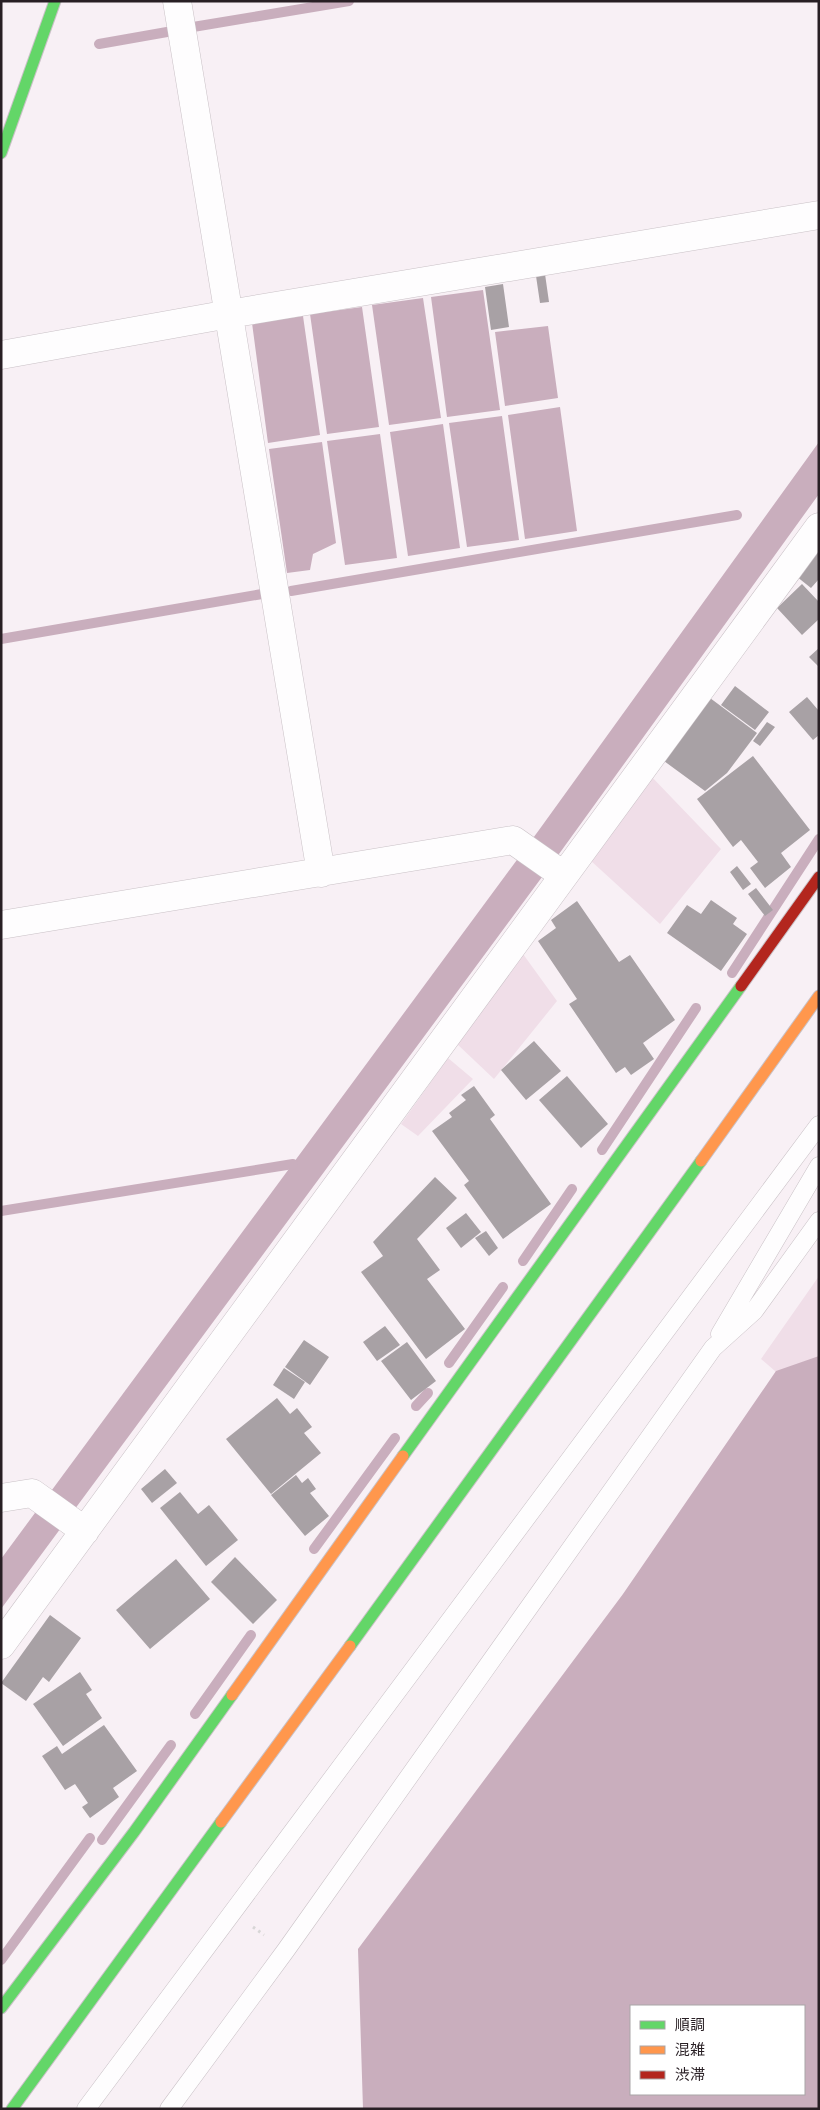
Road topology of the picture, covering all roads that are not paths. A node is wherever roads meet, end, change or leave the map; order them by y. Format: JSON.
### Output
{"nodes":[{"id":1,"x":56,"y":1,"type":"edge"},
{"id":2,"x":177,"y":1,"type":"edge"},
{"id":3,"x":1,"y":153,"type":"edge"},
{"id":4,"x":819,"y":215,"type":"edge"},
{"id":5,"x":229,"y":314,"type":"junction"},
{"id":6,"x":1,"y":355,"type":"edge"},
{"id":7,"x":819,"y":526,"type":"edge"},
{"id":8,"x":558,"y":872,"type":"junction"},
{"id":9,"x":322,"y":873,"type":"junction"},
{"id":10,"x":819,"y":877,"type":"edge"},
{"id":11,"x":1,"y":925,"type":"edge"},
{"id":12,"x":819,"y":996,"type":"edge"},
{"id":13,"x":819,"y":1125,"type":"edge"},
{"id":14,"x":819,"y":1166,"type":"edge"},
{"id":15,"x":819,"y":1221,"type":"edge"},
{"id":16,"x":713,"y":1348,"type":"junction"},
{"id":17,"x":1,"y":1498,"type":"edge"},
{"id":18,"x":80,"y":1528,"type":"junction"},
{"id":19,"x":1,"y":1645,"type":"edge"},
{"id":20,"x":1,"y":2008,"type":"edge"},
{"id":21,"x":12,"y":2109,"type":"edge"},
{"id":22,"x":86,"y":2109,"type":"edge"},
{"id":23,"x":169,"y":2109,"type":"edge"}],
"edges":[{"from":1,"to":3,"type":"street"},
{"from":2,"to":5,"type":"street"},
{"from":4,"to":5,"type":"street"},
{"from":5,"to":6,"type":"street"},
{"from":5,"to":9,"type":"street"},
{"from":7,"to":8,"type":"street"},
{"from":8,"to":9,"type":"street"},
{"from":8,"to":18,"type":"street"},
{"from":9,"to":11,"type":"street"},
{"from":10,"to":20,"type":"street"},
{"from":12,"to":21,"type":"street"},
{"from":13,"to":22,"type":"lane"},
{"from":14,"to":16,"type":"lane"},
{"from":15,"to":16,"type":"lane"},
{"from":16,"to":23,"type":"lane"},
{"from":17,"to":18,"type":"street"},
{"from":18,"to":19,"type":"street"}]}
